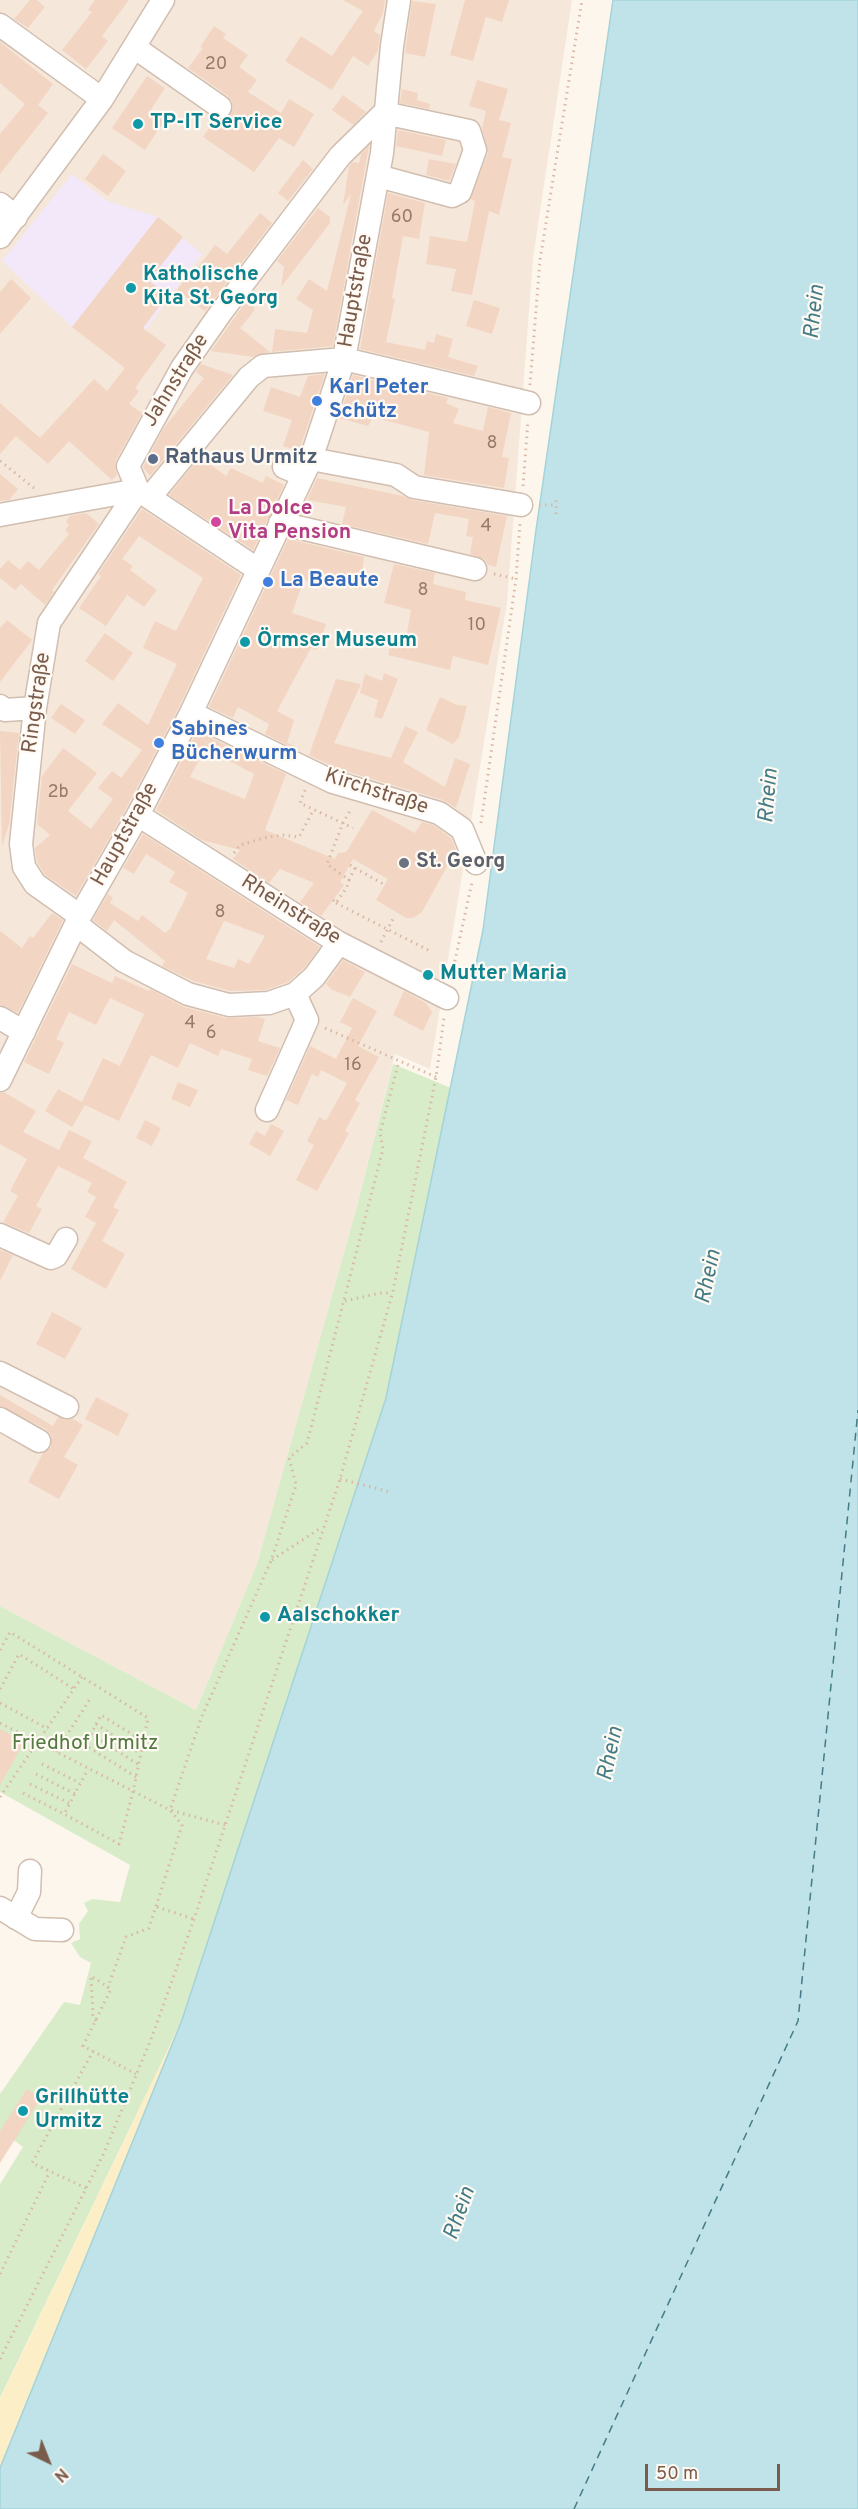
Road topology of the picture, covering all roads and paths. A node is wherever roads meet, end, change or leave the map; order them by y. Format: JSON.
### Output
{"nodes":[{"id":1,"x":163,"y":0,"type":"edge"},
{"id":2,"x":399,"y":0,"type":"edge"},
{"id":3,"x":0,"y":25,"type":"edge"},
{"id":4,"x":134,"y":47,"type":"junction"},
{"id":5,"x":102,"y":99,"type":"junction"},
{"id":6,"x":220,"y":107,"type":"dead end"},
{"id":7,"x":384,"y":113,"type":"junction"},
{"id":8,"x":378,"y":176,"type":"junction"},
{"id":9,"x":8,"y":210,"type":"edge"},
{"id":10,"x":0,"y":237,"type":"edge"},
{"id":11,"x":344,"y":359,"type":"junction"},
{"id":12,"x":529,"y":403,"type":"dead end"},
{"id":13,"x":0,"y":461,"type":"edge"},
{"id":14,"x":300,"y":467,"type":"junction"},
{"id":15,"x":144,"y":493,"type":"junction"},
{"id":16,"x":556,"y":496,"type":"dead end"},
{"id":17,"x":521,"y":505,"type":"dead end"},
{"id":18,"x":57,"y":506,"type":"junction"},
{"id":19,"x":556,"y":513,"type":"dead end"},
{"id":20,"x":0,"y":515,"type":"edge"},
{"id":21,"x":280,"y":523,"type":"junction"},
{"id":22,"x":475,"y":568,"type":"dead end"},
{"id":23,"x":257,"y":569,"type":"junction"},
{"id":24,"x":0,"y":706,"type":"edge"},
{"id":25,"x":36,"y":708,"type":"junction"},
{"id":26,"x":191,"y":713,"type":"junction"},
{"id":27,"x":312,"y":772,"type":"junction"},
{"id":28,"x":314,"y":809,"type":"junction"},
{"id":29,"x":138,"y":815,"type":"junction"},
{"id":30,"x":343,"y":823,"type":"junction"},
{"id":31,"x":353,"y":828,"type":"dead end"},
{"id":32,"x":476,"y":863,"type":"dead end"},
{"id":33,"x":350,"y":865,"type":"dead end"},
{"id":34,"x":222,"y":868,"type":"junction"},
{"id":35,"x":355,"y":868,"type":"junction"},
{"id":36,"x":349,"y":880,"type":"junction"},
{"id":37,"x":385,"y":885,"type":"dead end"},
{"id":38,"x":394,"y":917,"type":"dead end"},
{"id":39,"x":78,"y":920,"type":"junction"},
{"id":40,"x":388,"y":929,"type":"junction"},
{"id":41,"x":339,"y":943,"type":"junction"},
{"id":42,"x":380,"y":944,"type":"dead end"},
{"id":43,"x":432,"y":952,"type":"dead end"},
{"id":44,"x":295,"y":994,"type":"junction"},
{"id":45,"x":447,"y":998,"type":"joint"},
{"id":46,"x":0,"y":1018,"type":"edge"},
{"id":47,"x":307,"y":1020,"type":"junction"},
{"id":48,"x":24,"y":1032,"type":"junction"},
{"id":49,"x":399,"y":1061,"type":"junction"},
{"id":50,"x":436,"y":1077,"type":"junction"},
{"id":51,"x":0,"y":1080,"type":"edge"},
{"id":52,"x":267,"y":1110,"type":"dead end"},
{"id":53,"x":0,"y":1235,"type":"edge"},
{"id":54,"x":66,"y":1239,"type":"dead end"},
{"id":55,"x":393,"y":1293,"type":"junction"},
{"id":56,"x":345,"y":1301,"type":"junction"},
{"id":57,"x":0,"y":1373,"type":"edge"},
{"id":58,"x":67,"y":1407,"type":"dead end"},
{"id":59,"x":0,"y":1419,"type":"edge"},
{"id":60,"x":39,"y":1441,"type":"dead end"},
{"id":61,"x":340,"y":1479,"type":"junction"},
{"id":62,"x":390,"y":1492,"type":"dead end"},
{"id":63,"x":323,"y":1526,"type":"junction"},
{"id":64,"x":271,"y":1561,"type":"junction"},
{"id":65,"x":0,"y":1650,"type":"edge"},
{"id":66,"x":82,"y":1677,"type":"junction"},
{"id":67,"x":0,"y":1689,"type":"edge"},
{"id":68,"x":74,"y":1689,"type":"junction"},
{"id":69,"x":90,"y":1699,"type":"dead end"},
{"id":70,"x":0,"y":1703,"type":"edge"},
{"id":71,"x":0,"y":1723,"type":"edge"},
{"id":72,"x":96,"y":1724,"type":"junction"},
{"id":73,"x":48,"y":1729,"type":"junction"},
{"id":74,"x":91,"y":1734,"type":"junction"},
{"id":75,"x":144,"y":1742,"type":"junction"},
{"id":76,"x":39,"y":1743,"type":"junction"},
{"id":77,"x":56,"y":1752,"type":"junction"},
{"id":78,"x":141,"y":1754,"type":"junction"},
{"id":79,"x":42,"y":1764,"type":"dead end"},
{"id":80,"x":139,"y":1765,"type":"junction"},
{"id":81,"x":88,"y":1769,"type":"junction"},
{"id":82,"x":36,"y":1774,"type":"dead end"},
{"id":83,"x":136,"y":1777,"type":"junction"},
{"id":84,"x":80,"y":1783,"type":"junction"},
{"id":85,"x":30,"y":1784,"type":"dead end"},
{"id":86,"x":133,"y":1792,"type":"junction"},
{"id":87,"x":23,"y":1793,"type":"dead end"},
{"id":88,"x":75,"y":1794,"type":"junction"},
{"id":89,"x":0,"y":1797,"type":"edge"},
{"id":90,"x":70,"y":1804,"type":"junction"},
{"id":91,"x":170,"y":1810,"type":"junction"},
{"id":92,"x":64,"y":1814,"type":"junction"},
{"id":93,"x":225,"y":1825,"type":"junction"},
{"id":94,"x":30,"y":1871,"type":"dead end"},
{"id":95,"x":156,"y":1907,"type":"junction"},
{"id":96,"x":8,"y":1913,"type":"edge"},
{"id":97,"x":194,"y":1919,"type":"junction"},
{"id":98,"x":62,"y":1930,"type":"dead end"},
{"id":99,"x":108,"y":1987,"type":"junction"},
{"id":100,"x":96,"y":2021,"type":"junction"},
{"id":101,"x":93,"y":2051,"type":"junction"},
{"id":102,"x":136,"y":2074,"type":"junction"},
{"id":103,"x":50,"y":2171,"type":"junction"},
{"id":104,"x":86,"y":2188,"type":"junction"},
{"id":105,"x":0,"y":2274,"type":"edge"},
{"id":106,"x":0,"y":2359,"type":"edge"}],
"edges":[{"from":1,"to":4,"type":"street"},
{"from":2,"to":7,"type":"street","name":"Hauptstraße"},
{"from":3,"to":5,"type":"street"},
{"from":4,"to":5,"type":"street"},
{"from":4,"to":6,"type":"street"},
{"from":5,"to":9,"type":"street"},
{"from":7,"to":8,"type":"street","name":"Hauptstraße"},
{"from":7,"to":8,"type":"street"},
{"from":7,"to":15,"type":"street","name":"Jahnstraße"},
{"from":8,"to":11,"type":"street","name":"Hauptstraße"},
{"from":9,"to":10,"type":"street"},
{"from":11,"to":12,"type":"street","name":"Ringstraße"},
{"from":11,"to":14,"type":"street","name":"Hauptstraße"},
{"from":11,"to":15,"type":"street","name":"Ringstraße"},
{"from":13,"to":18,"type":"path"},
{"from":14,"to":17,"type":"street"},
{"from":14,"to":21,"type":"street","name":"Hauptstraße"},
{"from":15,"to":18,"type":"street"},
{"from":15,"to":23,"type":"street"},
{"from":15,"to":25,"type":"street","name":"Ringstraße"},
{"from":16,"to":19,"type":"path"},
{"from":18,"to":20,"type":"street"},
{"from":21,"to":22,"type":"street"},
{"from":21,"to":23,"type":"street","name":"Hauptstraße"},
{"from":23,"to":26,"type":"street","name":"Hauptstraße"},
{"from":24,"to":25,"type":"street"},
{"from":25,"to":39,"type":"street","name":"Ringstraße"},
{"from":26,"to":27,"type":"street","name":"Kirchstraße"},
{"from":26,"to":29,"type":"street","name":"Hauptstraße"},
{"from":27,"to":28,"type":"path"},
{"from":27,"to":32,"type":"street","name":"Kirchstraße"},
{"from":28,"to":30,"type":"path"},
{"from":28,"to":34,"type":"path"},
{"from":29,"to":34,"type":"street","name":"Rheinstraße"},
{"from":29,"to":39,"type":"street","name":"Hauptstraße"},
{"from":30,"to":31,"type":"path"},
{"from":30,"to":36,"type":"path"},
{"from":33,"to":35,"type":"path"},
{"from":34,"to":41,"type":"street","name":"Rheinstraße"},
{"from":35,"to":36,"type":"path"},
{"from":35,"to":37,"type":"path"},
{"from":36,"to":40,"type":"path"},
{"from":38,"to":40,"type":"path"},
{"from":39,"to":44,"type":"street","name":"Ringstraße"},
{"from":39,"to":48,"type":"street","name":"Hauptstraße"},
{"from":40,"to":42,"type":"path"},
{"from":40,"to":43,"type":"path"},
{"from":41,"to":44,"type":"street"},
{"from":41,"to":45,"type":"street","name":"Rheinstraße"},
{"from":44,"to":47,"type":"street"},
{"from":45,"to":50,"type":"path"},
{"from":46,"to":48,"type":"street"},
{"from":47,"to":49,"type":"path"},
{"from":47,"to":52,"type":"street"},
{"from":48,"to":51,"type":"street","name":"Hauptstraße"},
{"from":49,"to":50,"type":"path"},
{"from":49,"to":56,"type":"path"},
{"from":50,"to":55,"type":"path"},
{"from":53,"to":54,"type":"street"},
{"from":55,"to":56,"type":"path"},
{"from":55,"to":61,"type":"path"},
{"from":56,"to":64,"type":"path"},
{"from":57,"to":58,"type":"street"},
{"from":59,"to":60,"type":"street"},
{"from":61,"to":62,"type":"path"},
{"from":61,"to":63,"type":"path"},
{"from":63,"to":64,"type":"path"},
{"from":63,"to":93,"type":"path"},
{"from":64,"to":91,"type":"path"},
{"from":65,"to":66,"type":"path"},
{"from":66,"to":68,"type":"path"},
{"from":66,"to":75,"type":"path"},
{"from":67,"to":68,"type":"path"},
{"from":68,"to":73,"type":"path"},
{"from":69,"to":77,"type":"path"},
{"from":70,"to":73,"type":"path"},
{"from":71,"to":76,"type":"path"},
{"from":72,"to":74,"type":"path"},
{"from":72,"to":75,"type":"path"},
{"from":72,"to":78,"type":"path"},
{"from":73,"to":76,"type":"path"},
{"from":74,"to":80,"type":"path"},
{"from":74,"to":83,"type":"path"},
{"from":75,"to":78,"type":"path"},
{"from":76,"to":77,"type":"path"},
{"from":76,"to":89,"type":"path"},
{"from":77,"to":81,"type":"path"},
{"from":78,"to":80,"type":"path"},
{"from":79,"to":84,"type":"path"},
{"from":80,"to":83,"type":"path"},
{"from":81,"to":84,"type":"path"},
{"from":81,"to":86,"type":"path"},
{"from":82,"to":88,"type":"path"},
{"from":83,"to":86,"type":"path"},
{"from":84,"to":88,"type":"path"},
{"from":85,"to":90,"type":"path"},
{"from":86,"to":91,"type":"path"},
{"from":86,"to":92,"type":"path"},
{"from":87,"to":92,"type":"path"},
{"from":88,"to":90,"type":"path"},
{"from":90,"to":92,"type":"path"},
{"from":91,"to":93,"type":"path"},
{"from":91,"to":95,"type":"path"},
{"from":93,"to":97,"type":"path"},
{"from":94,"to":96,"type":"street"},
{"from":95,"to":97,"type":"path"},
{"from":95,"to":99,"type":"path"},
{"from":96,"to":98,"type":"street"},
{"from":97,"to":102,"type":"path"},
{"from":99,"to":100,"type":"path"},
{"from":99,"to":100,"type":"path"},
{"from":100,"to":101,"type":"path"},
{"from":101,"to":102,"type":"path"},
{"from":101,"to":103,"type":"path"},
{"from":102,"to":104,"type":"path"},
{"from":103,"to":104,"type":"path"},
{"from":103,"to":105,"type":"path"},
{"from":104,"to":106,"type":"path"}]}
